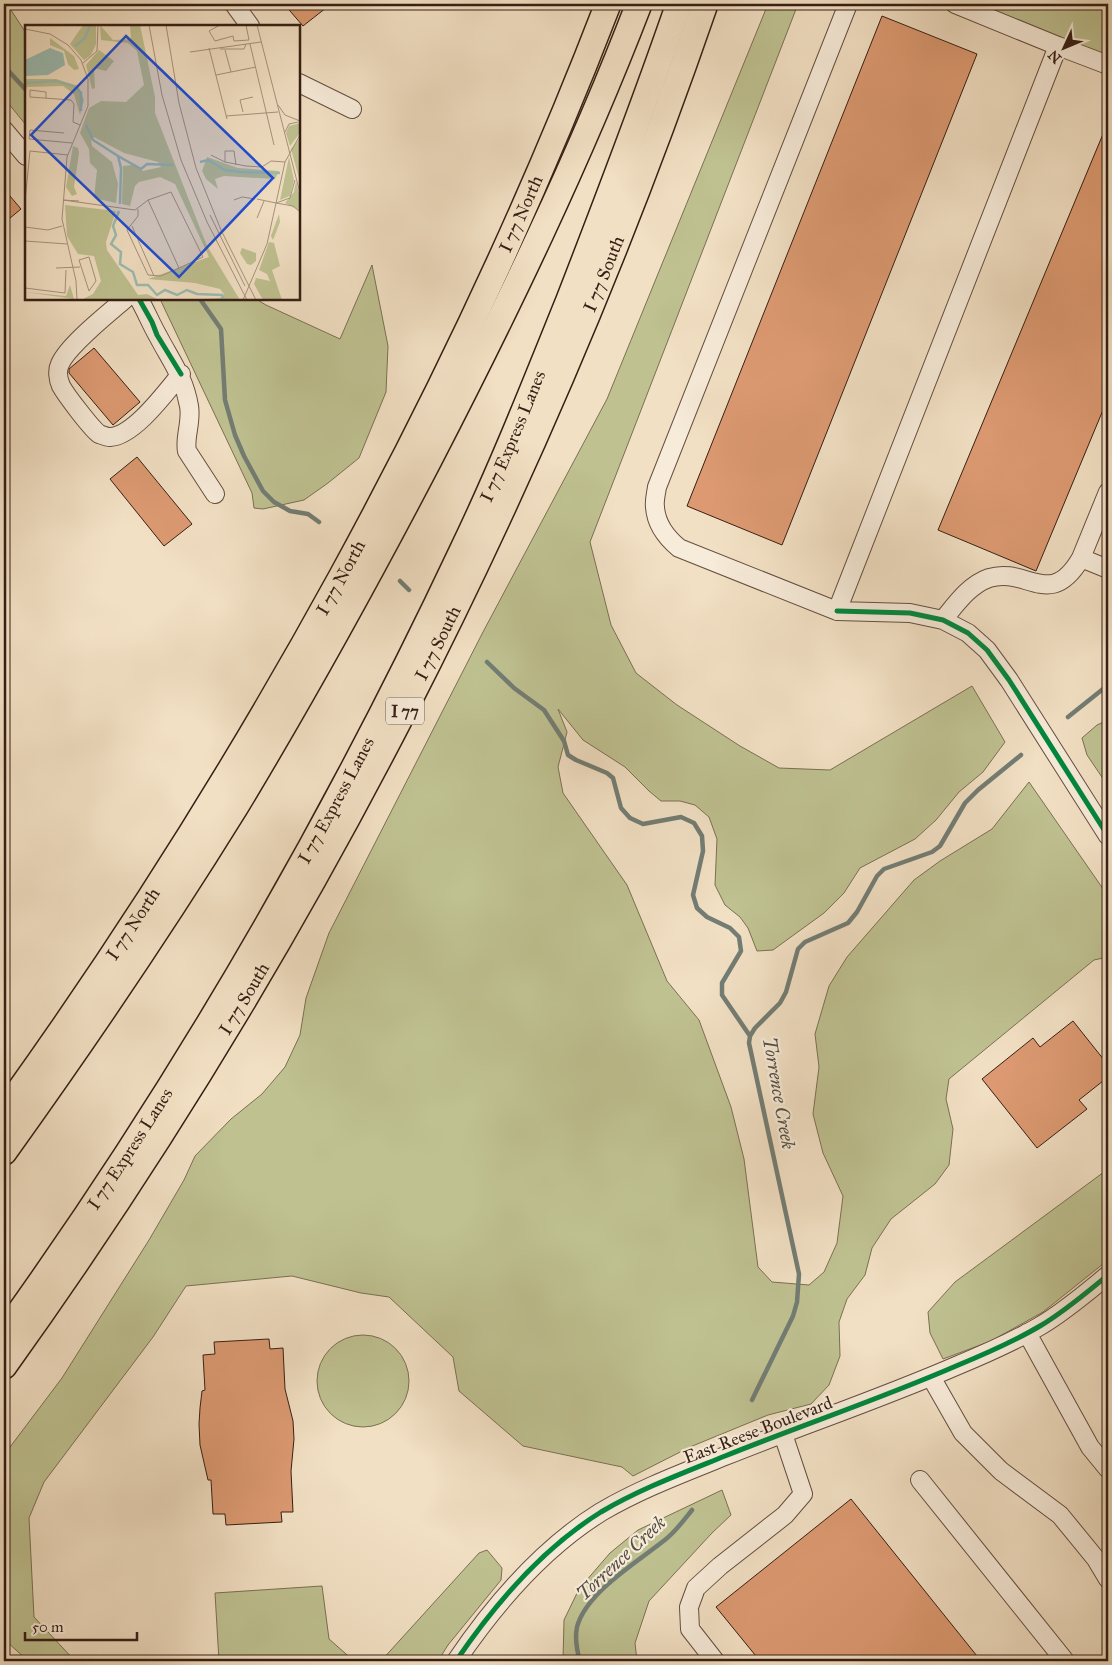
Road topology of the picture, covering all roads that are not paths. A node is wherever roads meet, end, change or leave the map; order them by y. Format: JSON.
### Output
{"nodes":[{"id":1,"x":234,"y":4,"type":"edge"},
{"id":2,"x":608,"y":4,"type":"edge"},
{"id":3,"x":639,"y":4,"type":"edge"},
{"id":4,"x":679,"y":4,"type":"edge"},
{"id":5,"x":705,"y":4,"type":"edge"},
{"id":6,"x":848,"y":4,"type":"edge"},
{"id":7,"x":955,"y":4,"type":"edge"},
{"id":8,"x":249,"y":25,"type":"edge"},
{"id":9,"x":1058,"y":46,"type":"junction"},
{"id":10,"x":1108,"y":65,"type":"edge"},
{"id":11,"x":300,"y":83,"type":"edge"},
{"id":12,"x":352,"y":109,"type":"dead end"},
{"id":13,"x":4,"y":130,"type":"edge"},
{"id":14,"x":25,"y":155,"type":"edge"},
{"id":15,"x":124,"y":300,"type":"edge"},
{"id":16,"x":139,"y":300,"type":"edge"},
{"id":17,"x":181,"y":374,"type":"junction"},
{"id":18,"x":1108,"y":492,"type":"edge"},
{"id":19,"x":216,"y":494,"type":"dead end"},
{"id":20,"x":1081,"y":558,"type":"junction"},
{"id":21,"x":1108,"y":569,"type":"edge"},
{"id":22,"x":837,"y":611,"type":"junction"},
{"id":23,"x":943,"y":620,"type":"junction"},
{"id":24,"x":1108,"y":836,"type":"edge"},
{"id":25,"x":4,"y":1112,"type":"edge"},
{"id":26,"x":4,"y":1152,"type":"edge"},
{"id":27,"x":1108,"y":1275,"type":"edge"},
{"id":28,"x":1027,"y":1333,"type":"junction"},
{"id":29,"x":4,"y":1334,"type":"edge"},
{"id":30,"x":4,"y":1366,"type":"edge"},
{"id":31,"x":931,"y":1377,"type":"junction"},
{"id":32,"x":782,"y":1434,"type":"junction"},
{"id":33,"x":1108,"y":1469,"type":"edge"},
{"id":34,"x":920,"y":1480,"type":"dead end"},
{"id":35,"x":1108,"y":1579,"type":"edge"},
{"id":36,"x":456,"y":1661,"type":"edge"},
{"id":37,"x":715,"y":1661,"type":"edge"},
{"id":38,"x":1065,"y":1661,"type":"edge"}],
"edges":[{"from":1,"to":8,"type":"street"},
{"from":2,"to":25,"type":"highway","name":"I 77 North"},
{"from":3,"to":26,"type":"highway"},
{"from":4,"to":29,"type":"highway","name":"I 77 Express Lanes","number":"I 77"},
{"from":5,"to":30,"type":"highway","name":"I 77 South","number":"I 77"},
{"from":6,"to":22,"type":"street"},
{"from":7,"to":9,"type":"street"},
{"from":9,"to":10,"type":"street"},
{"from":9,"to":22,"type":"street"},
{"from":11,"to":12,"type":"street"},
{"from":13,"to":14,"type":"street"},
{"from":15,"to":17,"type":"street"},
{"from":16,"to":17,"type":"street"},
{"from":17,"to":19,"type":"street"},
{"from":18,"to":20,"type":"street"},
{"from":20,"to":21,"type":"street"},
{"from":20,"to":23,"type":"street"},
{"from":22,"to":23,"type":"street"},
{"from":23,"to":24,"type":"street"},
{"from":27,"to":28,"type":"street","name":"East Reese Boulevard"},
{"from":28,"to":31,"type":"street","name":"East Reese Boulevard"},
{"from":28,"to":33,"type":"street"},
{"from":31,"to":32,"type":"street","name":"East Reese Boulevard"},
{"from":31,"to":35,"type":"street"},
{"from":32,"to":36,"type":"street","name":"East Reese Boulevard"},
{"from":32,"to":37,"type":"street"},
{"from":34,"to":38,"type":"street"}]}
